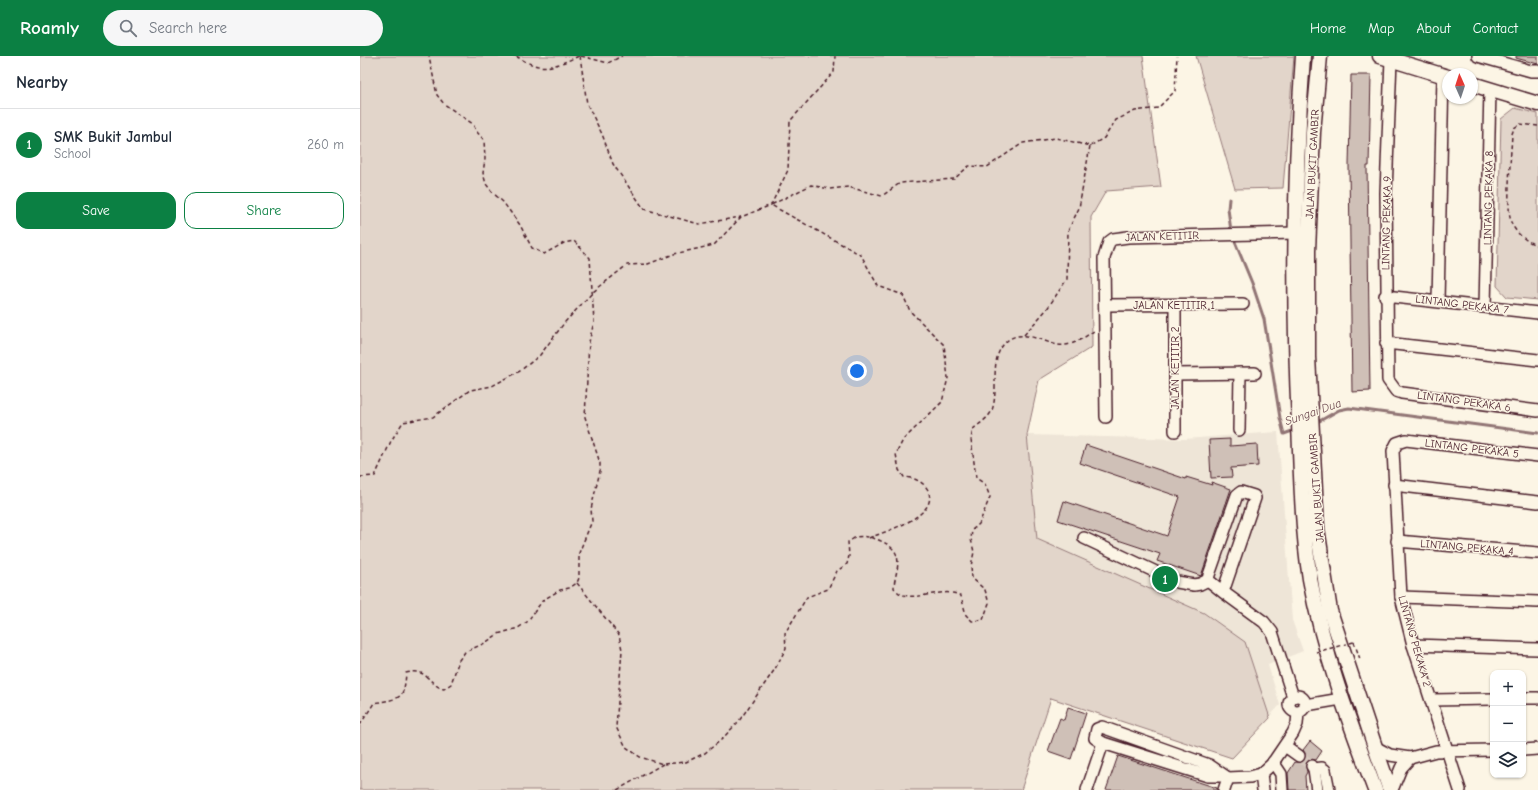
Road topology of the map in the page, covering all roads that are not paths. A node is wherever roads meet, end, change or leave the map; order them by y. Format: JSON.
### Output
{"nodes":[{"id":1,"x":1303,"y":56,"type":"edge"},
{"id":2,"x":1478,"y":56,"type":"edge"},
{"id":3,"x":1385,"y":58,"type":"edge"},
{"id":4,"x":1323,"y":59,"type":"edge"},
{"id":5,"x":1538,"y":71,"type":"edge"},
{"id":6,"x":1442,"y":75,"type":"edge"},
{"id":7,"x":1478,"y":86,"type":"edge"},
{"id":8,"x":1490,"y":89,"type":"junction"},
{"id":9,"x":1444,"y":104,"type":"edge"},
{"id":10,"x":1538,"y":104,"type":"edge"},
{"id":11,"x":1295,"y":233,"type":"junction"},
{"id":12,"x":1385,"y":296,"type":"junction"},
{"id":13,"x":1438,"y":301,"type":"junction"},
{"id":14,"x":1243,"y":304,"type":"dead end"},
{"id":15,"x":1105,"y":305,"type":"junction"},
{"id":16,"x":1175,"y":305,"type":"junction"},
{"id":17,"x":1485,"y":307,"type":"junction"},
{"id":18,"x":1538,"y":313,"type":"edge"},
{"id":19,"x":1386,"y":343,"type":"junction"},
{"id":20,"x":1538,"y":360,"type":"edge"},
{"id":21,"x":1240,"y":373,"type":"junction"},
{"id":22,"x":1255,"y":373,"type":"dead end"},
{"id":23,"x":1175,"y":374,"type":"junction"},
{"id":24,"x":1391,"y":386,"type":"joint"},
{"id":25,"x":1538,"y":411,"type":"edge"},
{"id":26,"x":1305,"y":412,"type":"junction"},
{"id":27,"x":1106,"y":417,"type":"dead end"},
{"id":28,"x":1239,"y":430,"type":"dead end"},
{"id":29,"x":1175,"y":431,"type":"dead end"},
{"id":30,"x":1406,"y":440,"type":"joint"},
{"id":31,"x":1306,"y":441,"type":"junction"},
{"id":32,"x":1538,"y":456,"type":"edge"},
{"id":33,"x":1394,"y":485,"type":"junction"},
{"id":34,"x":1538,"y":502,"type":"edge"},
{"id":35,"x":1084,"y":538,"type":"dead end"},
{"id":36,"x":1397,"y":541,"type":"junction"},
{"id":37,"x":1538,"y":553,"type":"edge"},
{"id":38,"x":1208,"y":580,"type":"junction"},
{"id":39,"x":1223,"y":592,"type":"junction"},
{"id":40,"x":1401,"y":597,"type":"junction"},
{"id":41,"x":1538,"y":602,"type":"edge"},
{"id":42,"x":1413,"y":645,"type":"junction"},
{"id":43,"x":1538,"y":649,"type":"edge"},
{"id":44,"x":1526,"y":698,"type":"edge"},
{"id":45,"x":1538,"y":698,"type":"edge"},
{"id":46,"x":1340,"y":699,"type":"junction"},
{"id":47,"x":1490,"y":699,"type":"edge"},
{"id":48,"x":1432,"y":700,"type":"junction"},
{"id":49,"x":1302,"y":709,"type":"junction"},
{"id":50,"x":1103,"y":744,"type":"junction"},
{"id":51,"x":1284,"y":746,"type":"junction"},
{"id":52,"x":1374,"y":748,"type":"junction"},
{"id":53,"x":1538,"y":749,"type":"edge"},
{"id":54,"x":1490,"y":750,"type":"edge"},
{"id":55,"x":1526,"y":750,"type":"edge"},
{"id":56,"x":1447,"y":752,"type":"junction"},
{"id":57,"x":1299,"y":756,"type":"tunnel mouth"},
{"id":58,"x":1410,"y":758,"type":"junction"},
{"id":59,"x":1273,"y":762,"type":"junction"},
{"id":60,"x":1261,"y":774,"type":"junction"},
{"id":61,"x":1226,"y":777,"type":"junction"},
{"id":62,"x":1087,"y":790,"type":"edge"},
{"id":63,"x":1224,"y":790,"type":"edge"},
{"id":64,"x":1264,"y":790,"type":"edge"},
{"id":65,"x":1282,"y":790,"type":"edge"},
{"id":66,"x":1317,"y":790,"type":"edge"},
{"id":67,"x":1329,"y":790,"type":"edge"},
{"id":68,"x":1375,"y":790,"type":"edge"},
{"id":69,"x":1391,"y":790,"type":"edge"},
{"id":70,"x":1460,"y":790,"type":"edge"}],
"edges":[{"from":1,"to":11,"type":"main road","name":"JALAN BUKIT GAMBIR"},
{"from":2,"to":5,"type":"street"},
{"from":3,"to":6,"type":"main road"},
{"from":3,"to":12,"type":"street","name":"LINTANG PEKAKA 9"},
{"from":4,"to":26,"type":"main road","name":"JALAN BUKIT GAMBIR"},
{"from":7,"to":8,"type":"main road"},
{"from":8,"to":10,"type":"main road"},
{"from":8,"to":17,"type":"street","name":"LINTANG PEKAKA 8"},
{"from":9,"to":13,"type":"street"},
{"from":11,"to":15,"type":"street","name":"JALAN KETITIR"},
{"from":11,"to":26,"type":"main road","name":"JALAN BUKIT GAMBIR"},
{"from":12,"to":13,"type":"street","name":"LINTANG PEKAKA 7"},
{"from":12,"to":19,"type":"street","name":"LINTANG PEKAKA 9"},
{"from":13,"to":17,"type":"street","name":"LINTANG PEKAKA 7"},
{"from":14,"to":16,"type":"street","name":"JALAN KETITIR 1"},
{"from":15,"to":16,"type":"street","name":"JALAN KETITIR 1"},
{"from":15,"to":27,"type":"street","name":"JALAN KETITIR"},
{"from":16,"to":23,"type":"street","name":"JALAN KETITIR 2"},
{"from":17,"to":18,"type":"street","name":"LINTANG PEKAKA 7"},
{"from":19,"to":20,"type":"street"},
{"from":19,"to":24,"type":"street","name":"LINTANG PEKAKA 9"},
{"from":21,"to":22,"type":"street"},
{"from":21,"to":23,"type":"street"},
{"from":21,"to":28,"type":"street"},
{"from":23,"to":29,"type":"street","name":"JALAN KETITIR 2"},
{"from":24,"to":25,"type":"street","name":"LINTANG PEKAKA 6"},
{"from":26,"to":31,"type":"main road","name":"JALAN BUKIT GAMBIR"},
{"from":30,"to":32,"type":"street","name":"LINTANG PEKAKA 5"},
{"from":30,"to":33,"type":"street","name":"LINTANG PEKAKA 2"},
{"from":31,"to":46,"type":"main road","name":"JALAN BUKIT GAMBIR"},
{"from":31,"to":52,"type":"main road","name":"JALAN BUKIT GAMBIR"},
{"from":33,"to":34,"type":"street"},
{"from":33,"to":36,"type":"street","name":"LINTANG PEKAKA 2"},
{"from":35,"to":38,"type":"street"},
{"from":36,"to":37,"type":"street","name":"LINTANG PEKAKA 4"},
{"from":36,"to":40,"type":"street","name":"LINTANG PEKAKA 2"},
{"from":38,"to":39,"type":"street"},
{"from":38,"to":39,"type":"street"},
{"from":39,"to":49,"type":"street"},
{"from":40,"to":41,"type":"street"},
{"from":40,"to":42,"type":"street","name":"LINTANG PEKAKA 2"},
{"from":42,"to":43,"type":"street"},
{"from":42,"to":48,"type":"street","name":"LINTANG PEKAKA 2"},
{"from":44,"to":45,"type":"street"},
{"from":46,"to":49,"type":"street"},
{"from":46,"to":68,"type":"main road","name":"JALAN BUKIT GAMBIR"},
{"from":47,"to":48,"type":"street"},
{"from":48,"to":56,"type":"street","name":"LINTANG PEKAKA 2"},
{"from":49,"to":51,"type":"street"},
{"from":50,"to":61,"type":"street"},
{"from":50,"to":61,"type":"street"},
{"from":50,"to":62,"type":"street"},
{"from":51,"to":57,"type":"street"},
{"from":51,"to":59,"type":"street"},
{"from":52,"to":58,"type":"street"},
{"from":52,"to":69,"type":"main road","name":"JALAN BUKIT GAMBIR"},
{"from":53,"to":55,"type":"street"},
{"from":54,"to":56,"type":"street"},
{"from":56,"to":58,"type":"street"},
{"from":56,"to":70,"type":"street","name":"LINTANG PEKAKA 2"},
{"from":58,"to":69,"type":"street"},
{"from":59,"to":60,"type":"street"},
{"from":59,"to":65,"type":"street"},
{"from":60,"to":61,"type":"street"},
{"from":60,"to":64,"type":"street"},
{"from":61,"to":63,"type":"street"},
{"from":66,"to":67,"type":"street"}]}
